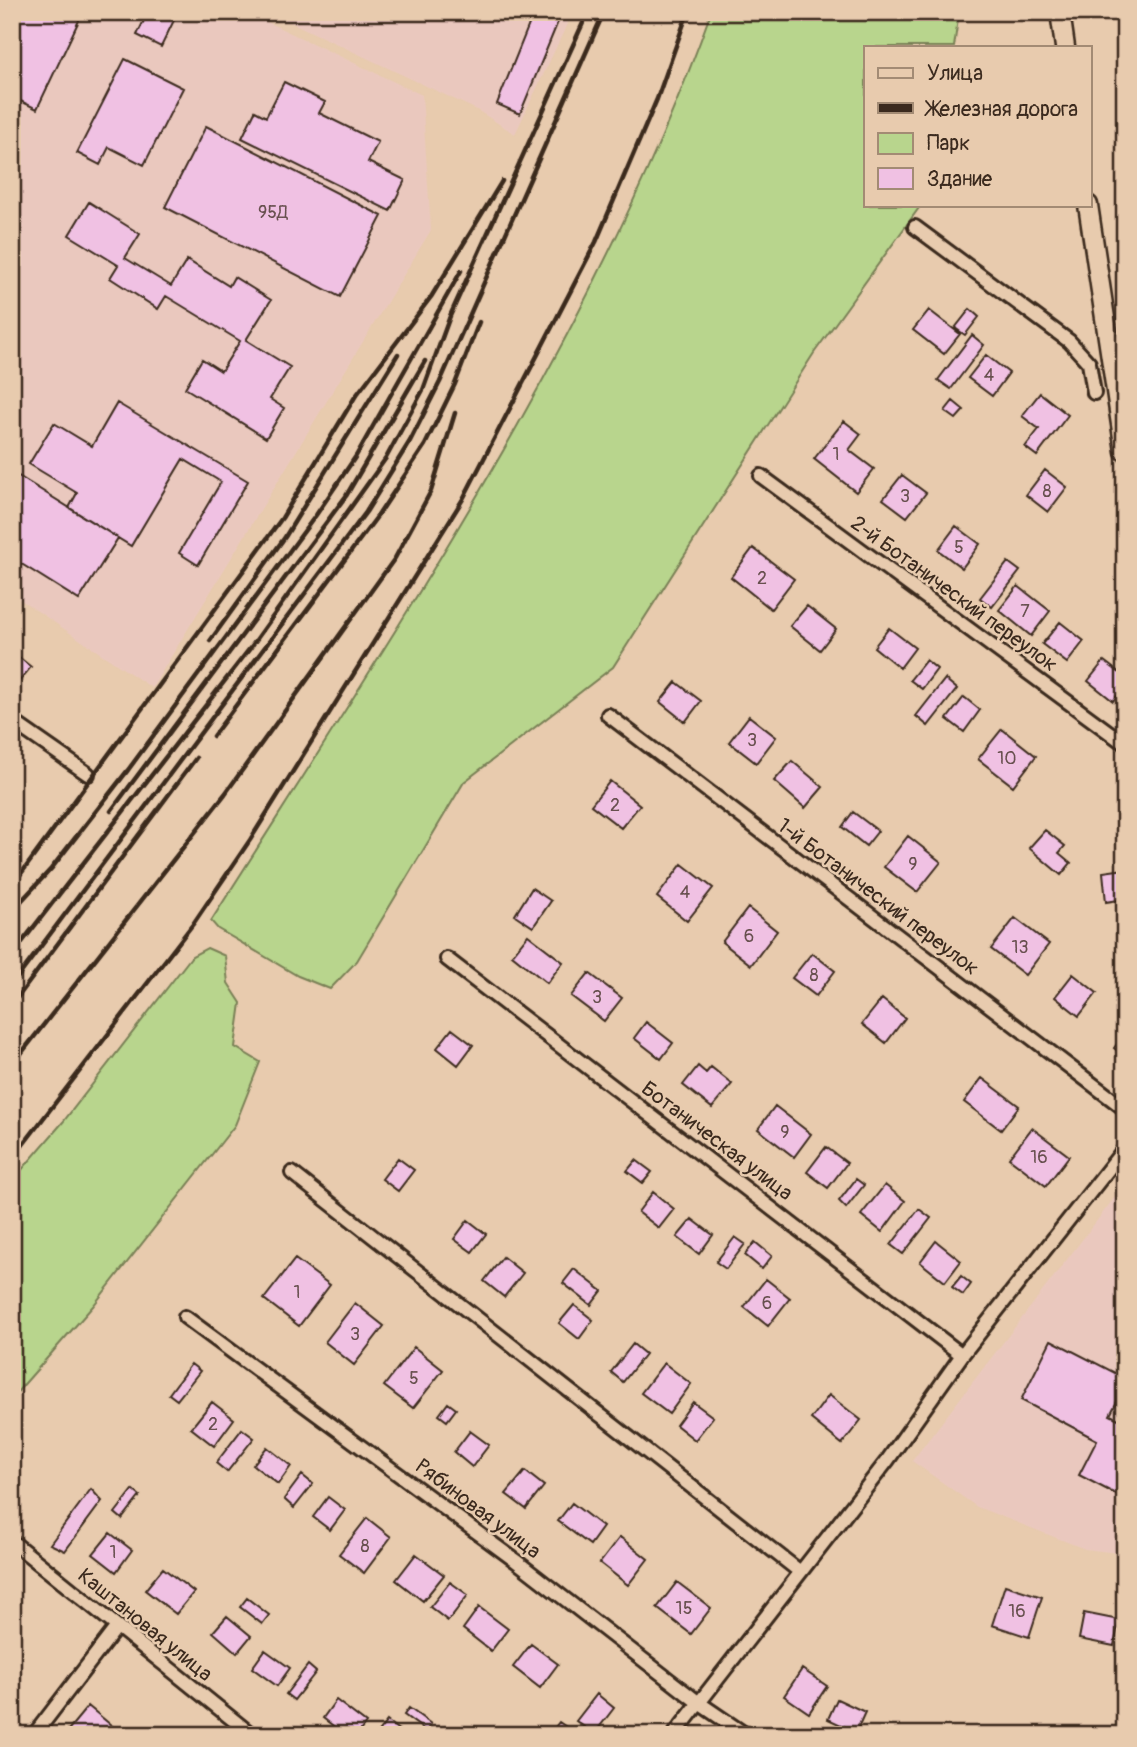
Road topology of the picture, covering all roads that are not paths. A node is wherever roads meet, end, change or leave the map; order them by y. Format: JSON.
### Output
{"nodes":[{"id":1,"x":1060,"y":12,"type":"edge"},
{"id":2,"x":1065,"y":46,"type":"edge"},
{"id":3,"x":1088,"y":206,"type":"edge"},
{"id":4,"x":915,"y":227,"type":"dead end"},
{"id":5,"x":1094,"y":393,"type":"dead end"},
{"id":6,"x":1125,"y":451,"type":"edge"},
{"id":7,"x":761,"y":476,"type":"dead end"},
{"id":8,"x":608,"y":715,"type":"dead end"},
{"id":9,"x":12,"y":720,"type":"edge"},
{"id":10,"x":1125,"y":744,"type":"edge"},
{"id":11,"x":88,"y":774,"type":"dead end"},
{"id":12,"x":447,"y":959,"type":"dead end"},
{"id":13,"x":1125,"y":1109,"type":"edge"},
{"id":14,"x":1125,"y":1148,"type":"edge"},
{"id":15,"x":292,"y":1173,"type":"dead end"},
{"id":16,"x":185,"y":1317,"type":"dead end"},
{"id":17,"x":962,"y":1355,"type":"junction"},
{"id":18,"x":14,"y":1546,"type":"edge"},
{"id":19,"x":799,"y":1571,"type":"junction"},
{"id":20,"x":116,"y":1628,"type":"junction"},
{"id":21,"x":699,"y":1703,"type":"junction"},
{"id":22,"x":34,"y":1735,"type":"edge"},
{"id":23,"x":251,"y":1735,"type":"edge"},
{"id":24,"x":674,"y":1735,"type":"edge"},
{"id":25,"x":746,"y":1735,"type":"edge"}],
"edges":[{"from":1,"to":2,"type":"main road"},
{"from":3,"to":6,"type":"main road"},
{"from":4,"to":5,"type":"street"},
{"from":7,"to":10,"type":"street","name":"2-й Ботанический переулок"},
{"from":8,"to":13,"type":"street","name":"1-й Ботанический переулок"},
{"from":9,"to":11,"type":"street"},
{"from":12,"to":17,"type":"street","name":"Ботаническая улица"},
{"from":14,"to":17,"type":"street"},
{"from":15,"to":19,"type":"street"},
{"from":16,"to":21,"type":"street","name":"Рябиновая улица"},
{"from":17,"to":19,"type":"street"},
{"from":18,"to":20,"type":"street","name":"Каштановая улица"},
{"from":19,"to":21,"type":"street"},
{"from":20,"to":22,"type":"street"},
{"from":20,"to":23,"type":"street","name":"Каштановая улица"},
{"from":21,"to":24,"type":"street"},
{"from":21,"to":25,"type":"street","name":"Рябиновая улица"}]}
